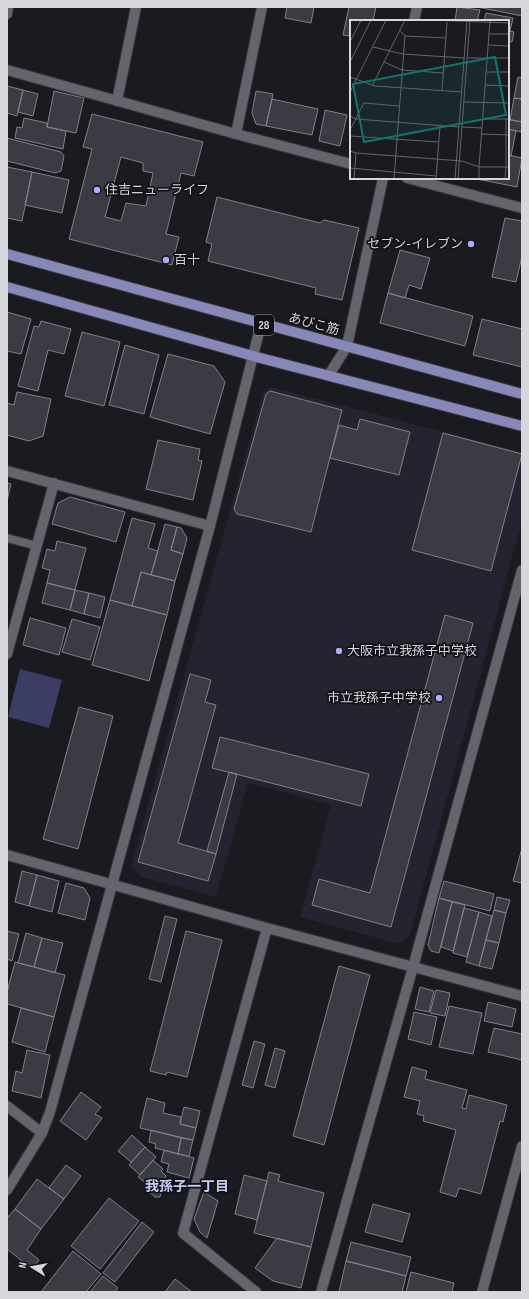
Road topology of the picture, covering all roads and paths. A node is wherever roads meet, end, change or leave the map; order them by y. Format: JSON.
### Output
{"nodes":[{"id":1,"x":8,"y":7,"type":"edge"},
{"id":2,"x":136,"y":7,"type":"edge"},
{"id":3,"x":262,"y":7,"type":"edge"},
{"id":4,"x":417,"y":7,"type":"edge"},
{"id":5,"x":7,"y":14,"type":"edge"},
{"id":6,"x":414,"y":20,"type":"edge"},
{"id":7,"x":7,"y":70,"type":"edge"},
{"id":8,"x":117,"y":101,"type":"junction"},
{"id":9,"x":236,"y":134,"type":"junction"},
{"id":10,"x":350,"y":164,"type":"edge"},
{"id":11,"x":383,"y":179,"type":"edge"},
{"id":12,"x":412,"y":179,"type":"edge"},
{"id":13,"x":522,"y":208,"type":"edge"},
{"id":14,"x":7,"y":254,"type":"edge"},
{"id":15,"x":7,"y":287,"type":"edge"},
{"id":16,"x":261,"y":324,"type":"junction"},
{"id":17,"x":347,"y":346,"type":"junction"},
{"id":18,"x":253,"y":356,"type":"junction"},
{"id":19,"x":329,"y":375,"type":"junction"},
{"id":20,"x":522,"y":394,"type":"edge"},
{"id":21,"x":522,"y":426,"type":"edge"},
{"id":22,"x":7,"y":471,"type":"edge"},
{"id":23,"x":54,"y":483,"type":"junction"},
{"id":24,"x":210,"y":526,"type":"junction"},
{"id":25,"x":7,"y":538,"type":"edge"},
{"id":26,"x":37,"y":546,"type":"junction"},
{"id":27,"x":522,"y":570,"type":"edge"},
{"id":28,"x":517,"y":606,"type":"edge"},
{"id":29,"x":7,"y":654,"type":"edge"},
{"id":30,"x":7,"y":854,"type":"edge"},
{"id":31,"x":112,"y":884,"type":"junction"},
{"id":32,"x":267,"y":928,"type":"junction"},
{"id":33,"x":413,"y":967,"type":"junction"},
{"id":34,"x":522,"y":996,"type":"edge"},
{"id":35,"x":7,"y":1106,"type":"edge"},
{"id":36,"x":42,"y":1133,"type":"junction"},
{"id":37,"x":522,"y":1146,"type":"edge"},
{"id":38,"x":7,"y":1190,"type":"edge"},
{"id":39,"x":256,"y":1292,"type":"edge"},
{"id":40,"x":321,"y":1292,"type":"edge"},
{"id":41,"x":482,"y":1292,"type":"edge"}],
"edges":[{"from":1,"to":5,"type":"street"},
{"from":2,"to":8,"type":"street"},
{"from":3,"to":9,"type":"street"},
{"from":4,"to":6,"type":"street"},
{"from":7,"to":8,"type":"street"},
{"from":8,"to":9,"type":"street"},
{"from":9,"to":10,"type":"street"},
{"from":11,"to":17,"type":"street"},
{"from":12,"to":13,"type":"street"},
{"from":14,"to":16,"type":"main road","name":"あびこ筋","number":"28"},
{"from":15,"to":18,"type":"main road"},
{"from":16,"to":17,"type":"main road","name":"あびこ筋","number":"28"},
{"from":16,"to":18,"type":"street"},
{"from":17,"to":19,"type":"street"},
{"from":17,"to":20,"type":"main road","name":"あびこ筋","number":"28"},
{"from":18,"to":19,"type":"main road"},
{"from":18,"to":24,"type":"street"},
{"from":19,"to":21,"type":"main road"},
{"from":22,"to":23,"type":"street"},
{"from":23,"to":24,"type":"street"},
{"from":23,"to":26,"type":"street"},
{"from":24,"to":31,"type":"street"},
{"from":25,"to":26,"type":"lane"},
{"from":26,"to":29,"type":"street"},
{"from":27,"to":28,"type":"street"},
{"from":28,"to":33,"type":"street"},
{"from":30,"to":31,"type":"street"},
{"from":31,"to":32,"type":"street"},
{"from":31,"to":36,"type":"street"},
{"from":32,"to":33,"type":"street"},
{"from":32,"to":39,"type":"street"},
{"from":33,"to":34,"type":"street"},
{"from":33,"to":40,"type":"street"},
{"from":35,"to":36,"type":"street"},
{"from":36,"to":38,"type":"street"},
{"from":37,"to":41,"type":"street"}]}
